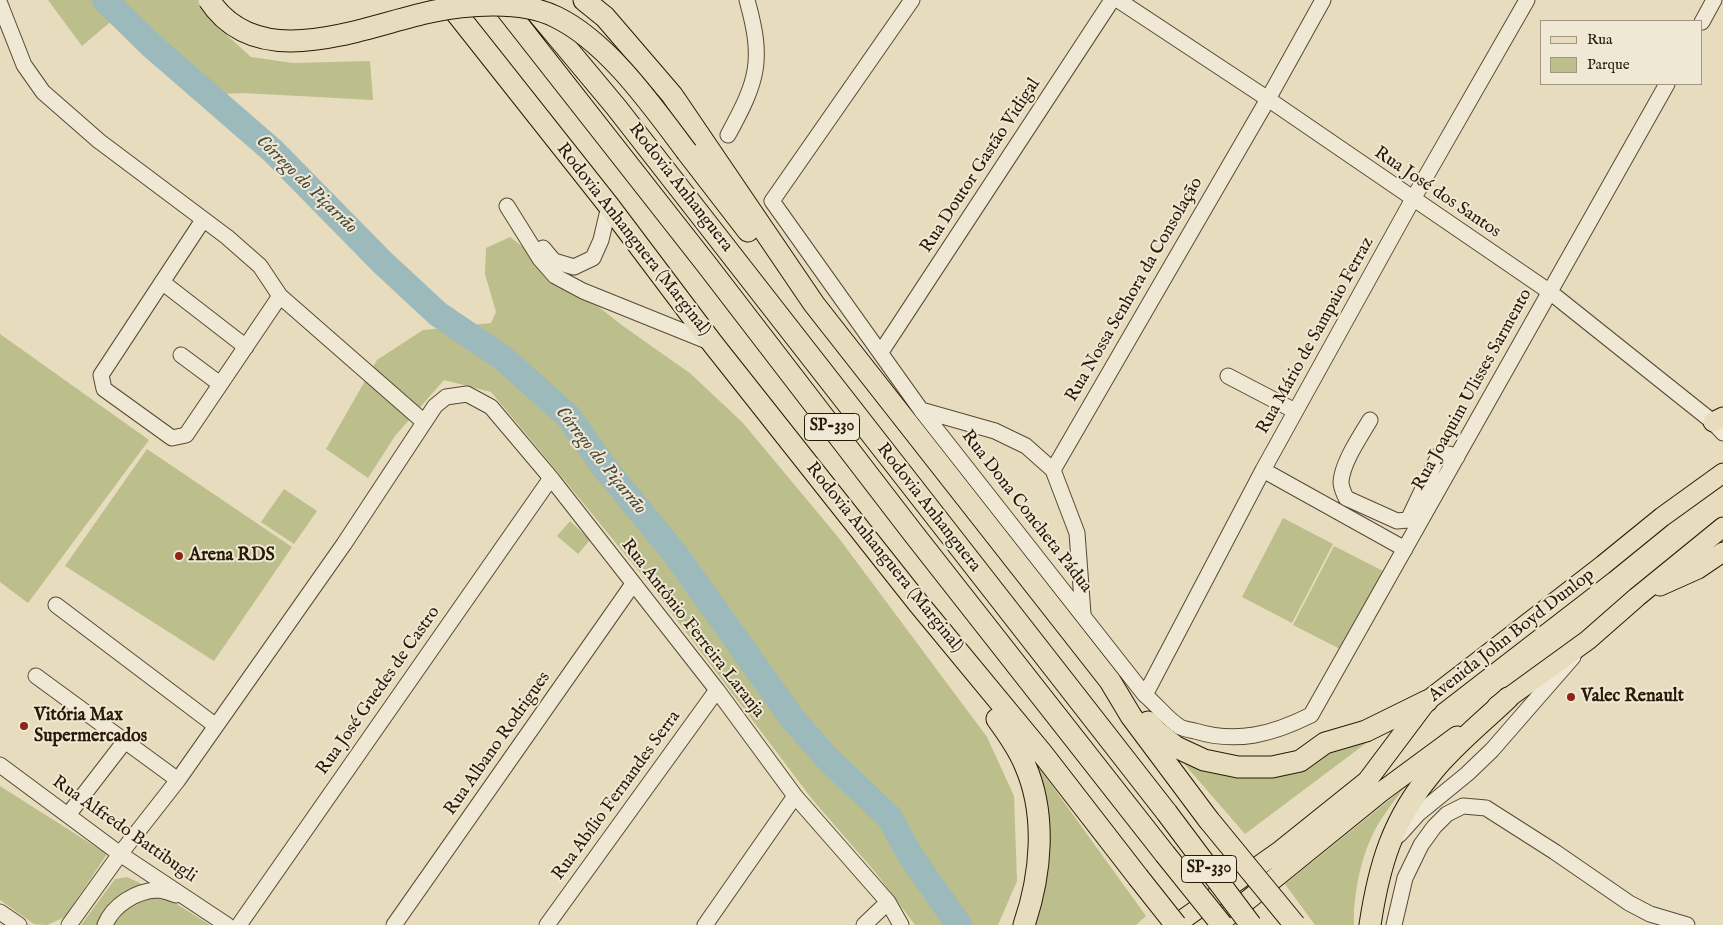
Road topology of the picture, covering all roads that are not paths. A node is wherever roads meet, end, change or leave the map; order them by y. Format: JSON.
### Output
{"nodes":[{"id":1,"x":209,"y":0,"type":"edge"},
{"id":2,"x":446,"y":0,"type":"edge"},
{"id":3,"x":499,"y":0,"type":"edge"},
{"id":4,"x":527,"y":0,"type":"edge"},
{"id":5,"x":584,"y":0,"type":"edge"},
{"id":6,"x":747,"y":0,"type":"edge"},
{"id":7,"x":912,"y":0,"type":"edge"},
{"id":8,"x":1112,"y":0,"type":"edge"},
{"id":9,"x":1118,"y":0,"type":"edge"},
{"id":10,"x":1324,"y":0,"type":"edge"},
{"id":11,"x":1526,"y":0,"type":"edge"},
{"id":12,"x":1714,"y":0,"type":"edge"},
{"id":13,"x":0,"y":4,"type":"edge"},
{"id":14,"x":1703,"y":20,"type":"edge"},
{"id":15,"x":1666,"y":85,"type":"edge"},
{"id":16,"x":1268,"y":99,"type":"junction"},
{"id":17,"x":728,"y":134,"type":"dead end"},
{"id":18,"x":1413,"y":199,"type":"junction"},
{"id":19,"x":609,"y":206,"type":"junction"},
{"id":20,"x":203,"y":220,"type":"junction"},
{"id":21,"x":162,"y":282,"type":"junction"},
{"id":22,"x":1550,"y":292,"type":"junction"},
{"id":23,"x":280,"y":296,"type":"junction"},
{"id":24,"x":814,"y":304,"type":"junction"},
{"id":25,"x":713,"y":344,"type":"junction"},
{"id":26,"x":246,"y":347,"type":"junction"},
{"id":27,"x":881,"y":352,"type":"junction"},
{"id":28,"x":181,"y":355,"type":"dead end"},
{"id":29,"x":1228,"y":376,"type":"dead end"},
{"id":30,"x":220,"y":384,"type":"junction"},
{"id":31,"x":921,"y":410,"type":"junction"},
{"id":32,"x":1295,"y":411,"type":"junction"},
{"id":33,"x":1370,"y":420,"type":"dead end"},
{"id":34,"x":424,"y":422,"type":"junction"},
{"id":35,"x":1720,"y":424,"type":"edge"},
{"id":36,"x":1456,"y":457,"type":"junction"},
{"id":37,"x":1723,"y":462,"type":"edge"},
{"id":38,"x":1053,"y":470,"type":"junction"},
{"id":39,"x":1263,"y":470,"type":"junction"},
{"id":40,"x":1723,"y":473,"type":"edge"},
{"id":41,"x":551,"y":478,"type":"junction"},
{"id":42,"x":1662,"y":517,"type":"junction"},
{"id":43,"x":1723,"y":527,"type":"edge"},
{"id":44,"x":1405,"y":549,"type":"junction"},
{"id":45,"x":1723,"y":552,"type":"edge"},
{"id":46,"x":633,"y":584,"type":"junction"},
{"id":47,"x":1637,"y":597,"type":"junction"},
{"id":48,"x":918,"y":603,"type":"junction"},
{"id":49,"x":56,"y":605,"type":"dead end"},
{"id":50,"x":1083,"y":614,"type":"junction"},
{"id":51,"x":1588,"y":640,"type":"junction"},
{"id":52,"x":36,"y":676,"type":"dead end"},
{"id":53,"x":1110,"y":681,"type":"junction"},
{"id":54,"x":717,"y":690,"type":"junction"},
{"id":55,"x":1145,"y":695,"type":"junction"},
{"id":56,"x":1508,"y":698,"type":"junction"},
{"id":57,"x":1427,"y":701,"type":"junction"},
{"id":58,"x":1311,"y":715,"type":"joint"},
{"id":59,"x":216,"y":726,"type":"junction"},
{"id":60,"x":125,"y":740,"type":"junction"},
{"id":61,"x":0,"y":765,"type":"edge"},
{"id":62,"x":178,"y":780,"type":"junction"},
{"id":63,"x":795,"y":796,"type":"junction"},
{"id":64,"x":68,"y":815,"type":"junction"},
{"id":65,"x":1386,"y":852,"type":"junction"},
{"id":66,"x":120,"y":854,"type":"junction"},
{"id":67,"x":888,"y":902,"type":"junction"},
{"id":68,"x":196,"y":904,"type":"junction"},
{"id":69,"x":0,"y":912,"type":"edge"},
{"id":70,"x":19,"y":925,"type":"edge"},
{"id":71,"x":69,"y":925,"type":"edge"},
{"id":72,"x":105,"y":925,"type":"edge"},
{"id":73,"x":227,"y":925,"type":"edge"},
{"id":74,"x":239,"y":925,"type":"edge"},
{"id":75,"x":394,"y":925,"type":"edge"},
{"id":76,"x":547,"y":925,"type":"edge"},
{"id":77,"x":705,"y":925,"type":"edge"},
{"id":78,"x":864,"y":925,"type":"edge"},
{"id":79,"x":901,"y":925,"type":"edge"},
{"id":80,"x":1024,"y":925,"type":"edge"},
{"id":81,"x":1176,"y":925,"type":"edge"},
{"id":82,"x":1217,"y":925,"type":"edge"},
{"id":83,"x":1222,"y":925,"type":"edge"},
{"id":84,"x":1251,"y":925,"type":"edge"},
{"id":85,"x":1295,"y":925,"type":"edge"},
{"id":86,"x":1370,"y":925,"type":"edge"},
{"id":87,"x":1394,"y":925,"type":"edge"},
{"id":88,"x":1687,"y":925,"type":"edge"}],
"edges":[{"from":1,"to":24,"type":"highway","bridge":true},
{"from":2,"to":19,"type":"highway","name":"Rodovia Anhanguera (Marginal)"},
{"from":3,"to":83,"type":"highway","name":"Rodovia Anhanguera","number":"SP-330","bridge":true},
{"from":4,"to":84,"type":"highway","name":"Rodovia Anhanguera","number":"SP-330","bridge":true},
{"from":5,"to":24,"type":"highway"},
{"from":6,"to":17,"type":"street"},
{"from":7,"to":27,"type":"street","name":"Rua Dona Concheta Pádua"},
{"from":8,"to":27,"type":"street","name":"Rua Doutor Gastão Vidigal"},
{"from":9,"to":16,"type":"street","name":"Rua José dos Santos"},
{"from":10,"to":16,"type":"street","name":"Rua Nossa Senhora da Consolação"},
{"from":11,"to":18,"type":"street","name":"Rua Mário de Sampaio Ferraz"},
{"from":12,"to":14,"type":"street"},
{"from":13,"to":20,"type":"street"},
{"from":15,"to":22,"type":"street","name":"Rua Joaquim Ulisses Sarmento"},
{"from":16,"to":18,"type":"street","name":"Rua José dos Santos"},
{"from":16,"to":38,"type":"street","name":"Rua Nossa Senhora da Consolação"},
{"from":18,"to":22,"type":"street","name":"Rua José dos Santos"},
{"from":18,"to":32,"type":"street","name":"Rua Mário de Sampaio Ferraz"},
{"from":19,"to":25,"type":"highway","name":"Rodovia Anhanguera (Marginal)"},
{"from":19,"to":25,"type":"street"},
{"from":20,"to":21,"type":"street"},
{"from":20,"to":23,"type":"street"},
{"from":21,"to":26,"type":"street"},
{"from":21,"to":30,"type":"street"},
{"from":22,"to":35,"type":"street","name":"Rua José dos Santos"},
{"from":22,"to":36,"type":"street","name":"Rua Joaquim Ulisses Sarmento"},
{"from":23,"to":26,"type":"street"},
{"from":23,"to":34,"type":"street"},
{"from":24,"to":53,"type":"highway"},
{"from":25,"to":48,"type":"highway","name":"Rodovia Anhanguera (Marginal)"},
{"from":26,"to":30,"type":"street"},
{"from":27,"to":31,"type":"street","name":"Rua Dona Concheta Pádua"},
{"from":28,"to":30,"type":"street"},
{"from":29,"to":32,"type":"street"},
{"from":31,"to":38,"type":"street"},
{"from":31,"to":50,"type":"street","name":"Rua Dona Concheta Pádua"},
{"from":32,"to":39,"type":"street","name":"Rua Mário de Sampaio Ferraz"},
{"from":33,"to":36,"type":"street"},
{"from":34,"to":41,"type":"street","name":"Rua Antônio Ferreira Laranja"},
{"from":34,"to":59,"type":"street"},
{"from":36,"to":44,"type":"street","name":"Rua Joaquim Ulisses Sarmento"},
{"from":37,"to":42,"type":"main road"},
{"from":38,"to":50,"type":"street"},
{"from":39,"to":44,"type":"street"},
{"from":39,"to":55,"type":"street","name":"Rua Mário de Sampaio Ferraz"},
{"from":40,"to":42,"type":"main road","name":"Avenida John Boyd Dunlop"},
{"from":41,"to":46,"type":"street","name":"Rua Antônio Ferreira Laranja"},
{"from":41,"to":74,"type":"street","name":"Rua José Guedes de Castro"},
{"from":42,"to":57,"type":"main road","name":"Avenida John Boyd Dunlop"},
{"from":43,"to":47,"type":"main road"},
{"from":44,"to":58,"type":"street","name":"Rua Joaquim Ulisses Sarmento"},
{"from":45,"to":47,"type":"main road"},
{"from":46,"to":54,"type":"street","name":"Rua Antônio Ferreira Laranja"},
{"from":46,"to":75,"type":"street","name":"Rua Albano Rodrigues"},
{"from":47,"to":51,"type":"main road"},
{"from":48,"to":80,"type":"highway"},
{"from":48,"to":81,"type":"highway","name":"Rodovia Anhanguera (Marginal)","bridge":true},
{"from":49,"to":59,"type":"street"},
{"from":50,"to":55,"type":"street","name":"Rua Dona Concheta Pádua"},
{"from":51,"to":56,"type":"main road"},
{"from":51,"to":65,"type":"street"},
{"from":52,"to":60,"type":"street"},
{"from":53,"to":57,"type":"highway"},
{"from":53,"to":85,"type":"highway","bridge":true},
{"from":54,"to":63,"type":"street","name":"Rua Antônio Ferreira Laranja"},
{"from":54,"to":76,"type":"street","name":"Rua Abílio Fernandes Serra"},
{"from":55,"to":58,"type":"street","name":"Rua Dona Concheta Pádua"},
{"from":56,"to":65,"type":"highway"},
{"from":56,"to":82,"type":"main road"},
{"from":57,"to":81,"type":"main road","name":"Avenida John Boyd Dunlop"},
{"from":59,"to":62,"type":"street"},
{"from":60,"to":62,"type":"street"},
{"from":60,"to":64,"type":"street"},
{"from":61,"to":64,"type":"street","name":"Rua Alfredo Battibugli"},
{"from":62,"to":66,"type":"street"},
{"from":63,"to":67,"type":"street","name":"Rua Antônio Ferreira Laranja"},
{"from":63,"to":77,"type":"street"},
{"from":64,"to":66,"type":"street","name":"Rua Alfredo Battibugli"},
{"from":65,"to":86,"type":"highway"},
{"from":66,"to":68,"type":"street","name":"Rua Alfredo Battibugli"},
{"from":66,"to":71,"type":"street"},
{"from":67,"to":78,"type":"street"},
{"from":67,"to":79,"type":"street","name":"Rua Antônio Ferreira Laranja"},
{"from":68,"to":72,"type":"street"},
{"from":68,"to":73,"type":"street","name":"Rua Alfredo Battibugli"},
{"from":69,"to":70,"type":"street"},
{"from":87,"to":88,"type":"street"}]}
